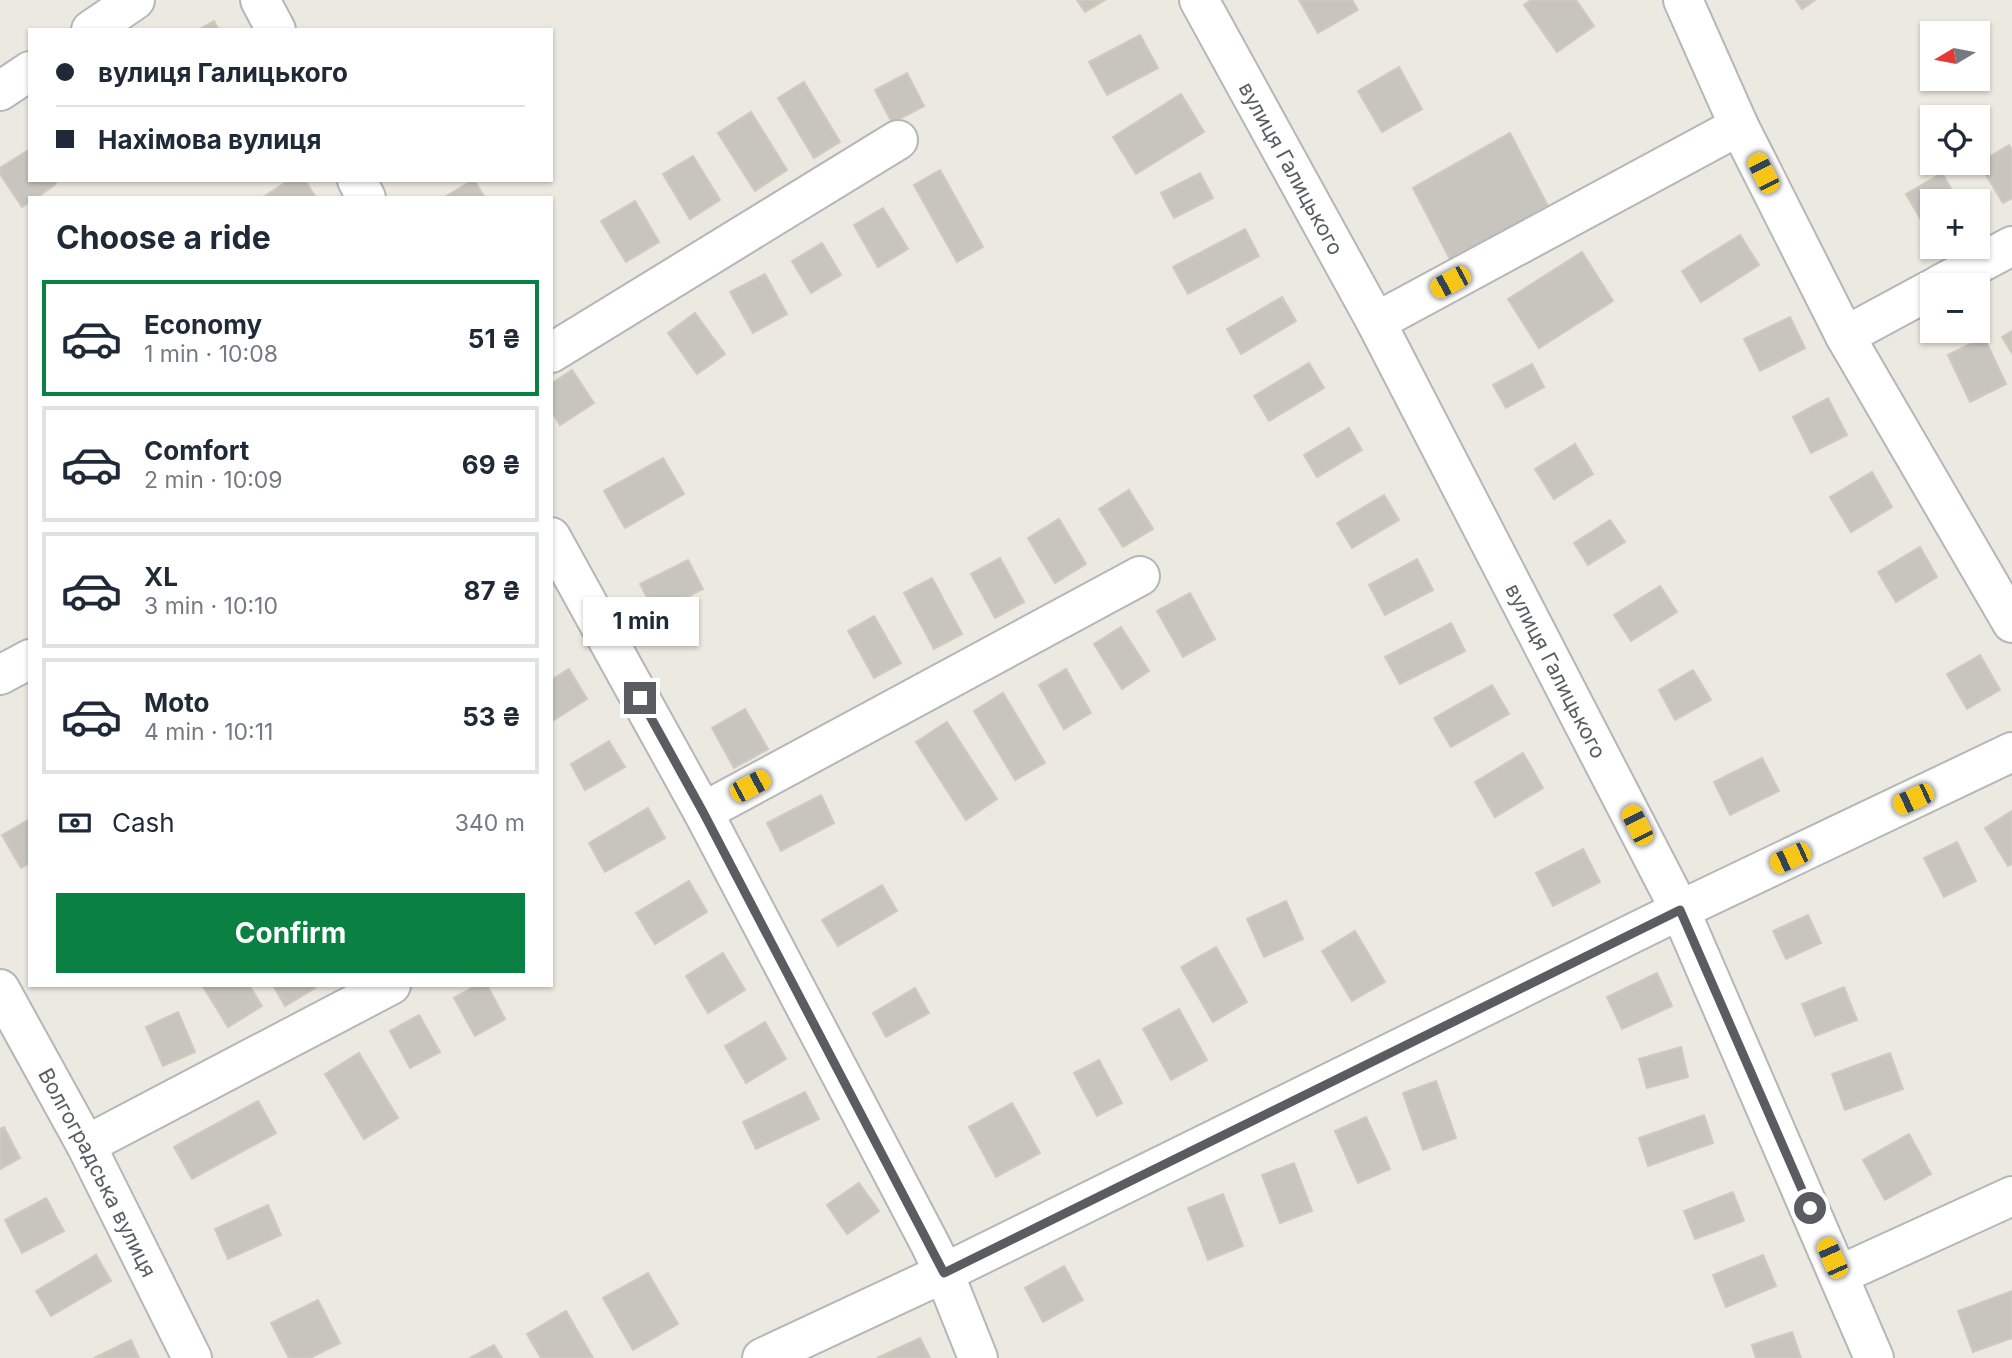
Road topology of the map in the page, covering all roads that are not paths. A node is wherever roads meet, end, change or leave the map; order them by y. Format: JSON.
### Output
{"nodes":[{"id":1,"x":135,"y":0,"type":"edge"},
{"id":2,"x":260,"y":0,"type":"edge"},
{"id":3,"x":1199,"y":0,"type":"edge"},
{"id":4,"x":1683,"y":0,"type":"edge"},
{"id":5,"x":94,"y":28,"type":"edge"},
{"id":6,"x":275,"y":28,"type":"edge"},
{"id":7,"x":28,"y":72,"type":"edge"},
{"id":8,"x":0,"y":91,"type":"edge"},
{"id":9,"x":1739,"y":126,"type":"junction"},
{"id":10,"x":898,"y":140,"type":"dead end"},
{"id":11,"x":2012,"y":246,"type":"edge"},
{"id":12,"x":1961,"y":273,"type":"edge"},
{"id":13,"x":1920,"y":295,"type":"edge"},
{"id":14,"x":1376,"y":322,"type":"junction"},
{"id":15,"x":1845,"y":335,"type":"junction"},
{"id":16,"x":553,"y":352,"type":"edge"},
{"id":17,"x":553,"y":541,"type":"edge"},
{"id":18,"x":1140,"y":576,"type":"dead end"},
{"id":19,"x":2012,"y":623,"type":"edge"},
{"id":20,"x":28,"y":660,"type":"edge"},
{"id":21,"x":0,"y":675,"type":"edge"},
{"id":22,"x":2012,"y":752,"type":"edge"},
{"id":23,"x":703,"y":812,"type":"junction"},
{"id":24,"x":1680,"y":910,"type":"junction"},
{"id":25,"x":387,"y":987,"type":"edge"},
{"id":26,"x":0,"y":989,"type":"edge"},
{"id":27,"x":86,"y":1145,"type":"junction"},
{"id":28,"x":2012,"y":1196,"type":"edge"},
{"id":29,"x":944,"y":1273,"type":"junction"},
{"id":30,"x":1839,"y":1275,"type":"junction"},
{"id":31,"x":192,"y":1358,"type":"edge"},
{"id":32,"x":762,"y":1358,"type":"edge"},
{"id":33,"x":978,"y":1358,"type":"edge"},
{"id":34,"x":1874,"y":1358,"type":"edge"}],
"edges":[{"from":1,"to":5,"type":"street"},
{"from":2,"to":6,"type":"street"},
{"from":3,"to":14,"type":"street","name":"вулиця Галицького"},
{"from":4,"to":9,"type":"street"},
{"from":7,"to":8,"type":"street"},
{"from":9,"to":14,"type":"street"},
{"from":9,"to":15,"type":"street"},
{"from":10,"to":16,"type":"street"},
{"from":11,"to":12,"type":"street"},
{"from":13,"to":15,"type":"street"},
{"from":14,"to":24,"type":"street","name":"вулиця Галицького"},
{"from":15,"to":19,"type":"street"},
{"from":17,"to":23,"type":"street"},
{"from":18,"to":23,"type":"street"},
{"from":20,"to":21,"type":"street"},
{"from":22,"to":24,"type":"street"},
{"from":23,"to":29,"type":"street"},
{"from":24,"to":29,"type":"street"},
{"from":24,"to":30,"type":"street","name":"вулиця Галицького"},
{"from":25,"to":27,"type":"street"},
{"from":26,"to":27,"type":"street","name":"Волгоградська вулиця"},
{"from":27,"to":31,"type":"street","name":"Волгоградська вулиця"},
{"from":28,"to":30,"type":"street"},
{"from":29,"to":32,"type":"street"},
{"from":29,"to":33,"type":"street"},
{"from":30,"to":34,"type":"street","name":"вулиця Галицького"}]}
